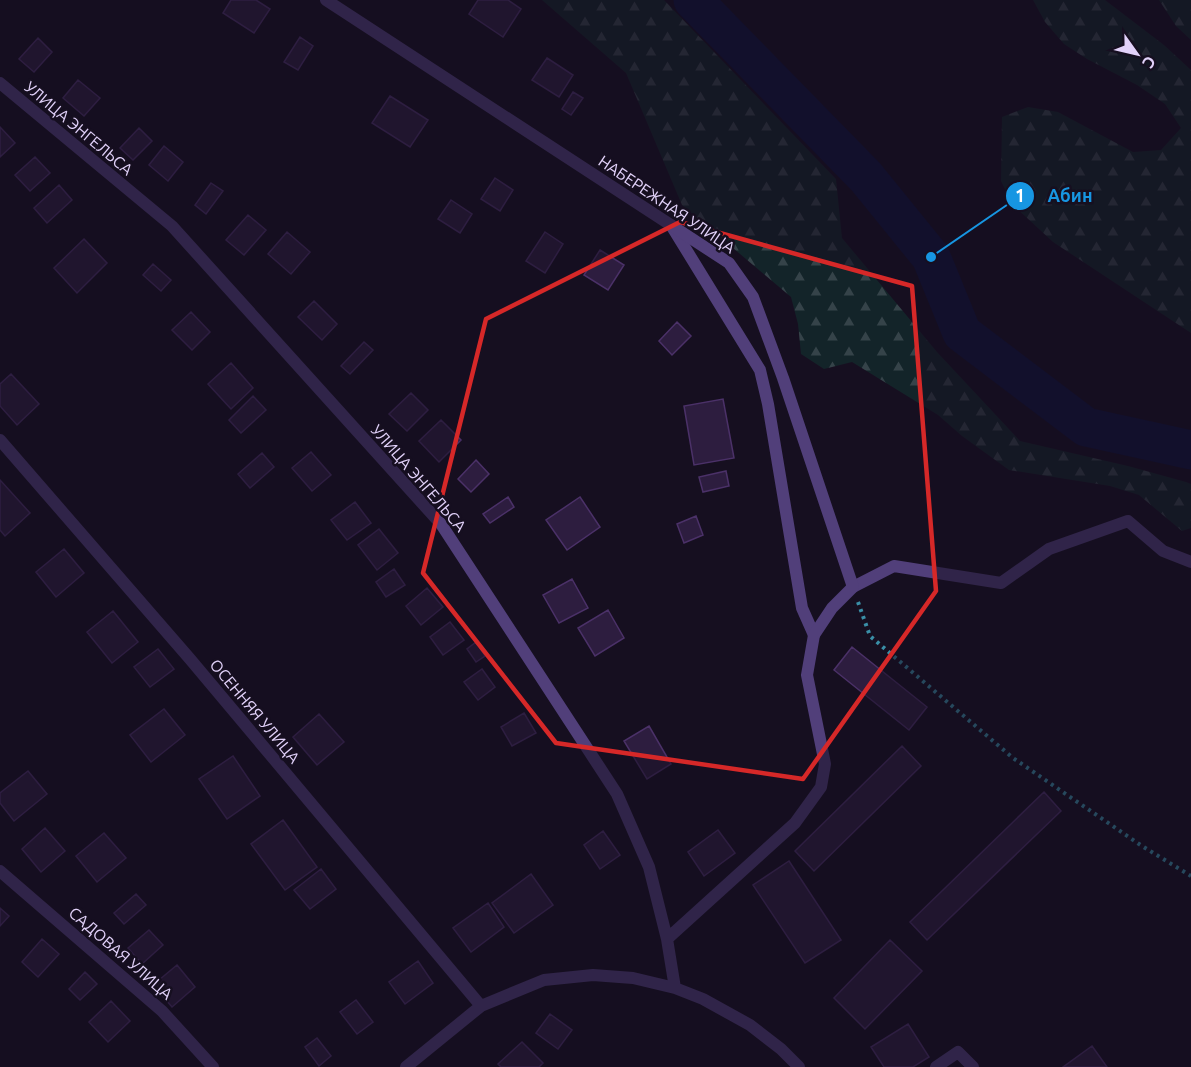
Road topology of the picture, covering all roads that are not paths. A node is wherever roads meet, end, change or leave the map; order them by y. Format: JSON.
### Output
{"nodes":[{"id":1,"x":326,"y":0,"type":"edge"},
{"id":2,"x":0,"y":83,"type":"edge"},
{"id":3,"x":671,"y":225,"type":"junction"},
{"id":4,"x":0,"y":440,"type":"edge"},
{"id":5,"x":1191,"y":562,"type":"edge"},
{"id":6,"x":853,"y":586,"type":"junction"},
{"id":7,"x":814,"y":635,"type":"junction"},
{"id":8,"x":0,"y":871,"type":"edge"},
{"id":9,"x":667,"y":939,"type":"junction"},
{"id":10,"x":675,"y":988,"type":"junction"},
{"id":11,"x":482,"y":1006,"type":"junction"},
{"id":12,"x":213,"y":1067,"type":"edge"},
{"id":13,"x":406,"y":1067,"type":"edge"},
{"id":14,"x":799,"y":1067,"type":"edge"},
{"id":15,"x":936,"y":1067,"type":"edge"},
{"id":16,"x":973,"y":1067,"type":"edge"}],
"edges":[{"from":1,"to":3,"type":"street","name":"НАБЕРЕЖНАЯ УЛИЦА"},
{"from":2,"to":9,"type":"street","name":"УЛИЦА ЭНГЕЛЬСА"},
{"from":3,"to":6,"type":"street","name":"НАБЕРЕЖНАЯ УЛИЦА"},
{"from":3,"to":7,"type":"street"},
{"from":4,"to":11,"type":"street","name":"ОСЕННЯЯ УЛИЦА"},
{"from":5,"to":6,"type":"street"},
{"from":6,"to":7,"type":"street"},
{"from":7,"to":9,"type":"street"},
{"from":8,"to":12,"type":"street","name":"САДОВАЯ УЛИЦА"},
{"from":9,"to":10,"type":"street","name":"УЛИЦА ЭНГЕЛЬСА"},
{"from":10,"to":11,"type":"street"},
{"from":10,"to":14,"type":"street"},
{"from":11,"to":13,"type":"street"},
{"from":15,"to":16,"type":"street"}]}
